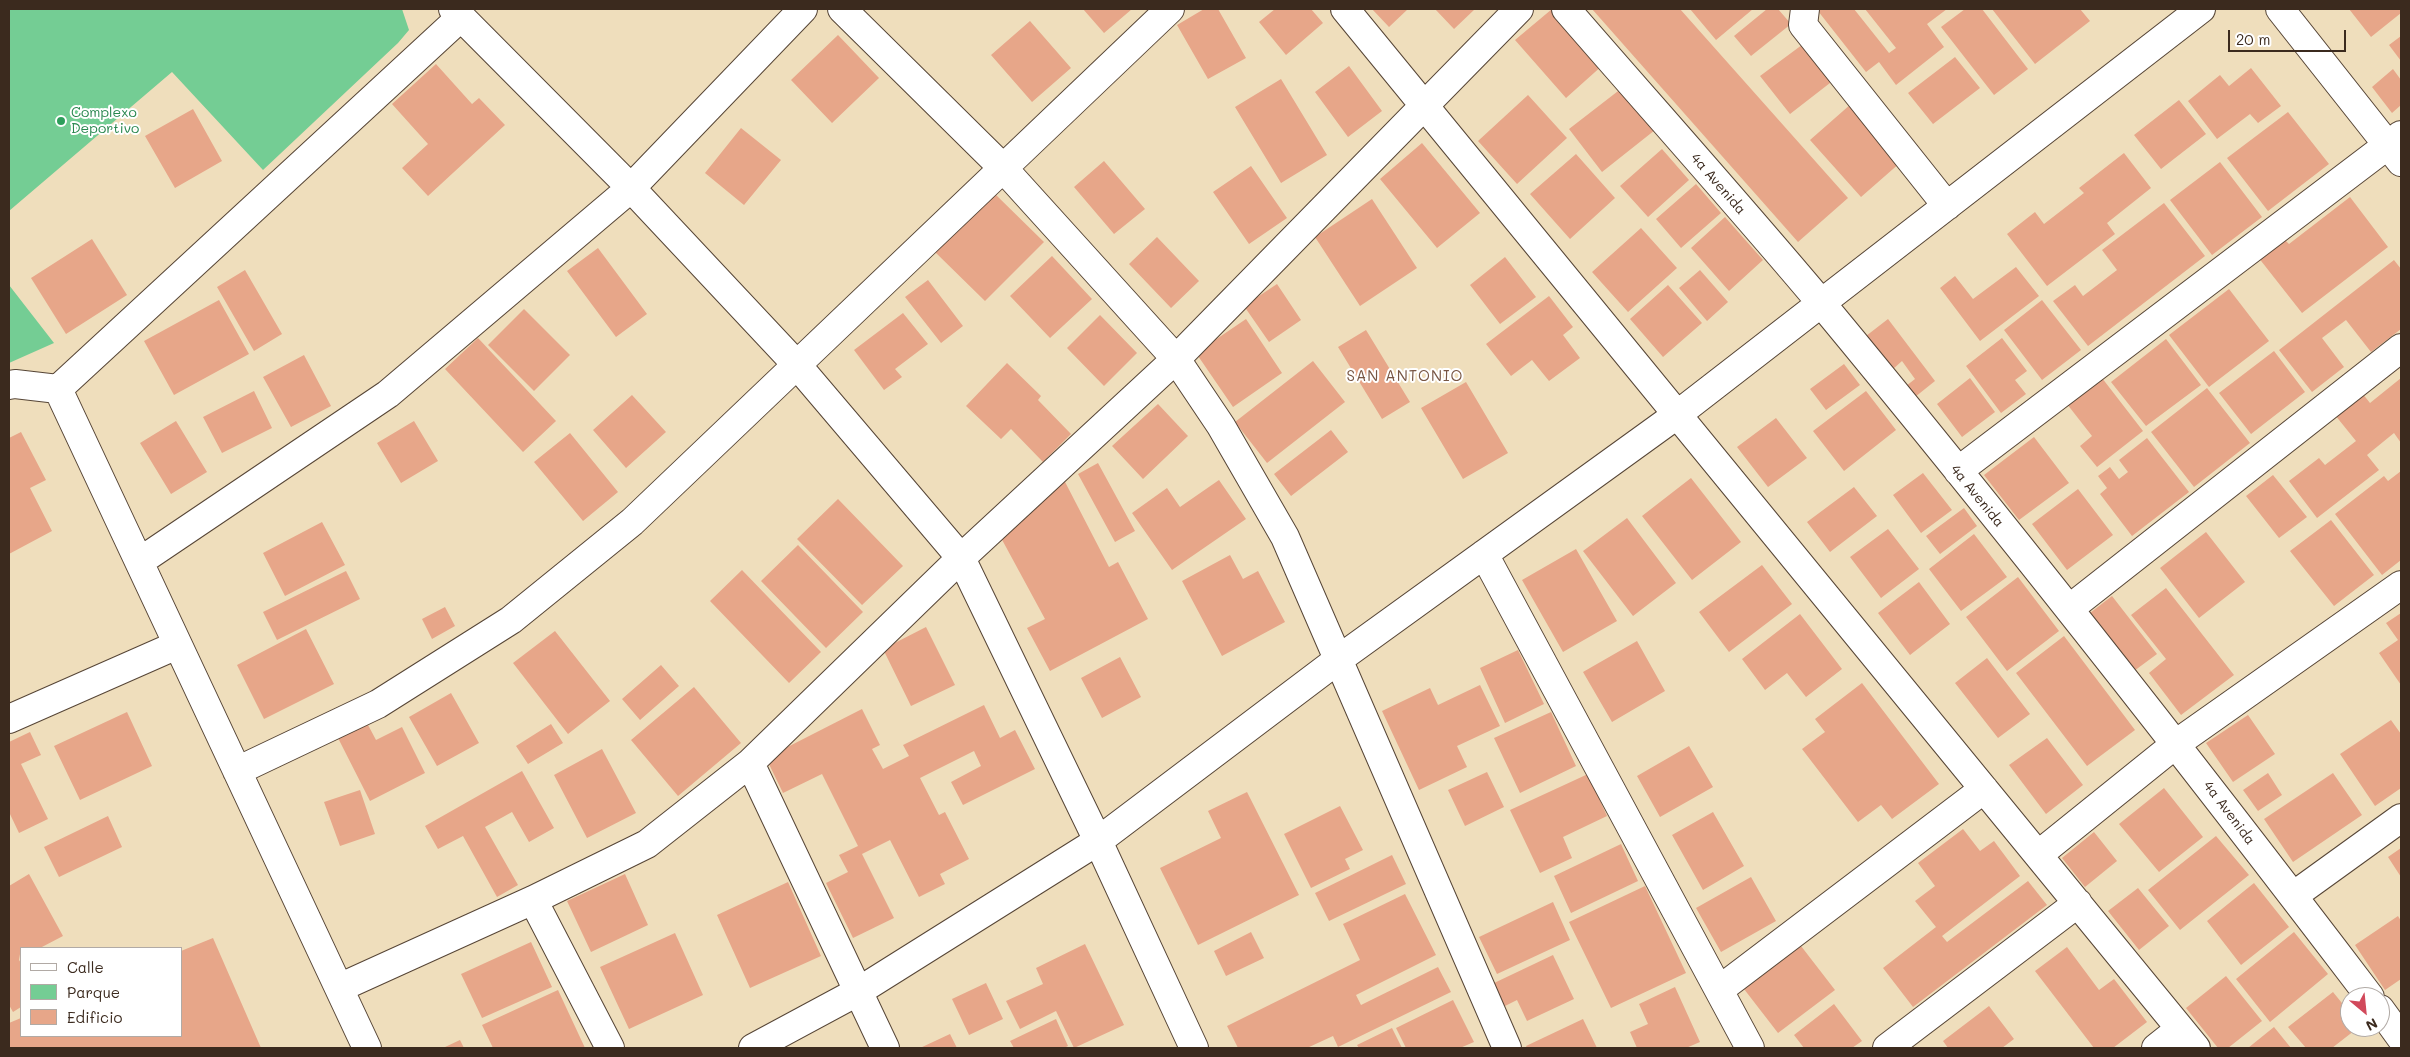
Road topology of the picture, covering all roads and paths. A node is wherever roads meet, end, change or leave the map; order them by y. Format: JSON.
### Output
{"nodes":[{"id":1,"x":803,"y":9,"type":"edge"},
{"id":2,"x":842,"y":9,"type":"edge"},
{"id":3,"x":1170,"y":9,"type":"edge"},
{"id":4,"x":1345,"y":9,"type":"edge"},
{"id":5,"x":1519,"y":9,"type":"edge"},
{"id":6,"x":1566,"y":9,"type":"edge"},
{"id":7,"x":1805,"y":9,"type":"edge"},
{"id":8,"x":2201,"y":9,"type":"edge"},
{"id":9,"x":2280,"y":9,"type":"edge"},
{"id":10,"x":457,"y":13,"type":"edge"},
{"id":11,"x":1424,"y":105,"type":"junction"},
{"id":12,"x":2397,"y":147,"type":"edge"},
{"id":13,"x":1003,"y":168,"type":"junction"},
{"id":14,"x":631,"y":188,"type":"junction"},
{"id":15,"x":1947,"y":206,"type":"junction"},
{"id":16,"x":1821,"y":303,"type":"junction"},
{"id":17,"x":2401,"y":348,"type":"edge"},
{"id":18,"x":1176,"y":359,"type":"junction"},
{"id":19,"x":797,"y":365,"type":"junction"},
{"id":20,"x":9,"y":385,"type":"edge"},
{"id":21,"x":58,"y":389,"type":"junction"},
{"id":22,"x":1678,"y":414,"type":"junction"},
{"id":23,"x":1958,"y":471,"type":"junction"},
{"id":24,"x":1484,"y":554,"type":"junction"},
{"id":25,"x":961,"y":558,"type":"junction"},
{"id":26,"x":139,"y":562,"type":"junction"},
{"id":27,"x":2401,"y":585,"type":"edge"},
{"id":28,"x":2069,"y":609,"type":"junction"},
{"id":29,"x":178,"y":645,"type":"junction"},
{"id":30,"x":1339,"y":659,"type":"junction"},
{"id":31,"x":9,"y":719,"type":"edge"},
{"id":32,"x":2176,"y":744,"type":"junction"},
{"id":33,"x":750,"y":763,"type":"junction"},
{"id":34,"x":237,"y":771,"type":"junction"},
{"id":35,"x":1984,"y":789,"type":"junction"},
{"id":36,"x":2401,"y":818,"type":"edge"},
{"id":37,"x":1098,"y":841,"type":"junction"},
{"id":38,"x":2038,"y":855,"type":"junction"},
{"id":39,"x":2293,"y":896,"type":"junction"},
{"id":40,"x":533,"y":900,"type":"junction"},
{"id":41,"x":2078,"y":903,"type":"junction"},
{"id":42,"x":2369,"y":987,"type":"edge"},
{"id":43,"x":339,"y":988,"type":"junction"},
{"id":44,"x":1719,"y":990,"type":"junction"},
{"id":45,"x":859,"y":991,"type":"junction"},
{"id":46,"x":2390,"y":1017,"type":"edge"},
{"id":47,"x":2401,"y":1038,"type":"edge"},
{"id":48,"x":2188,"y":1039,"type":"edge"},
{"id":49,"x":367,"y":1048,"type":"edge"},
{"id":50,"x":610,"y":1048,"type":"edge"},
{"id":51,"x":753,"y":1048,"type":"edge"},
{"id":52,"x":885,"y":1048,"type":"edge"},
{"id":53,"x":1194,"y":1048,"type":"edge"},
{"id":54,"x":1507,"y":1048,"type":"edge"},
{"id":55,"x":1750,"y":1048,"type":"edge"},
{"id":56,"x":1887,"y":1048,"type":"edge"},
{"id":57,"x":2156,"y":1048,"type":"edge"}],
"edges":[{"from":1,"to":14,"type":"street"},
{"from":2,"to":13,"type":"street"},
{"from":3,"to":13,"type":"street"},
{"from":4,"to":11,"type":"street"},
{"from":5,"to":11,"type":"street"},
{"from":6,"to":16,"type":"street","name":"4a Avenida"},
{"from":7,"to":15,"type":"street"},
{"from":8,"to":15,"type":"street"},
{"from":9,"to":12,"type":"street"},
{"from":10,"to":14,"type":"street"},
{"from":10,"to":21,"type":"street"},
{"from":11,"to":18,"type":"street"},
{"from":11,"to":22,"type":"street"},
{"from":12,"to":23,"type":"street"},
{"from":13,"to":18,"type":"street"},
{"from":13,"to":19,"type":"street"},
{"from":14,"to":19,"type":"street"},
{"from":14,"to":26,"type":"street"},
{"from":15,"to":16,"type":"street"},
{"from":16,"to":22,"type":"street"},
{"from":16,"to":23,"type":"street","name":"4a Avenida"},
{"from":17,"to":28,"type":"street"},
{"from":18,"to":25,"type":"street"},
{"from":18,"to":30,"type":"street"},
{"from":19,"to":25,"type":"street"},
{"from":19,"to":34,"type":"street"},
{"from":20,"to":21,"type":"street"},
{"from":21,"to":26,"type":"street"},
{"from":22,"to":24,"type":"street"},
{"from":22,"to":35,"type":"street"},
{"from":23,"to":28,"type":"street","name":"4a Avenida"},
{"from":24,"to":30,"type":"street"},
{"from":24,"to":44,"type":"street"},
{"from":25,"to":33,"type":"street"},
{"from":25,"to":37,"type":"street"},
{"from":26,"to":29,"type":"street"},
{"from":27,"to":32,"type":"street"},
{"from":28,"to":32,"type":"street","name":"4a Avenida"},
{"from":29,"to":31,"type":"street"},
{"from":29,"to":34,"type":"street"},
{"from":30,"to":37,"type":"street"},
{"from":30,"to":54,"type":"street"},
{"from":32,"to":38,"type":"street"},
{"from":32,"to":39,"type":"street","name":"4a Avenida"},
{"from":33,"to":40,"type":"street"},
{"from":33,"to":45,"type":"street"},
{"from":34,"to":43,"type":"street"},
{"from":35,"to":38,"type":"street"},
{"from":35,"to":44,"type":"street"},
{"from":36,"to":39,"type":"street"},
{"from":37,"to":45,"type":"street"},
{"from":37,"to":53,"type":"street"},
{"from":38,"to":41,"type":"street"},
{"from":39,"to":42,"type":"street","name":"4a Avenida"},
{"from":40,"to":43,"type":"street"},
{"from":40,"to":50,"type":"street"},
{"from":41,"to":48,"type":"street"},
{"from":41,"to":56,"type":"street"},
{"from":43,"to":49,"type":"street"},
{"from":44,"to":55,"type":"street"},
{"from":45,"to":51,"type":"street"},
{"from":45,"to":52,"type":"street"},
{"from":46,"to":47,"type":"street","name":"4a Avenida"},
{"from":48,"to":57,"type":"street"}]}
